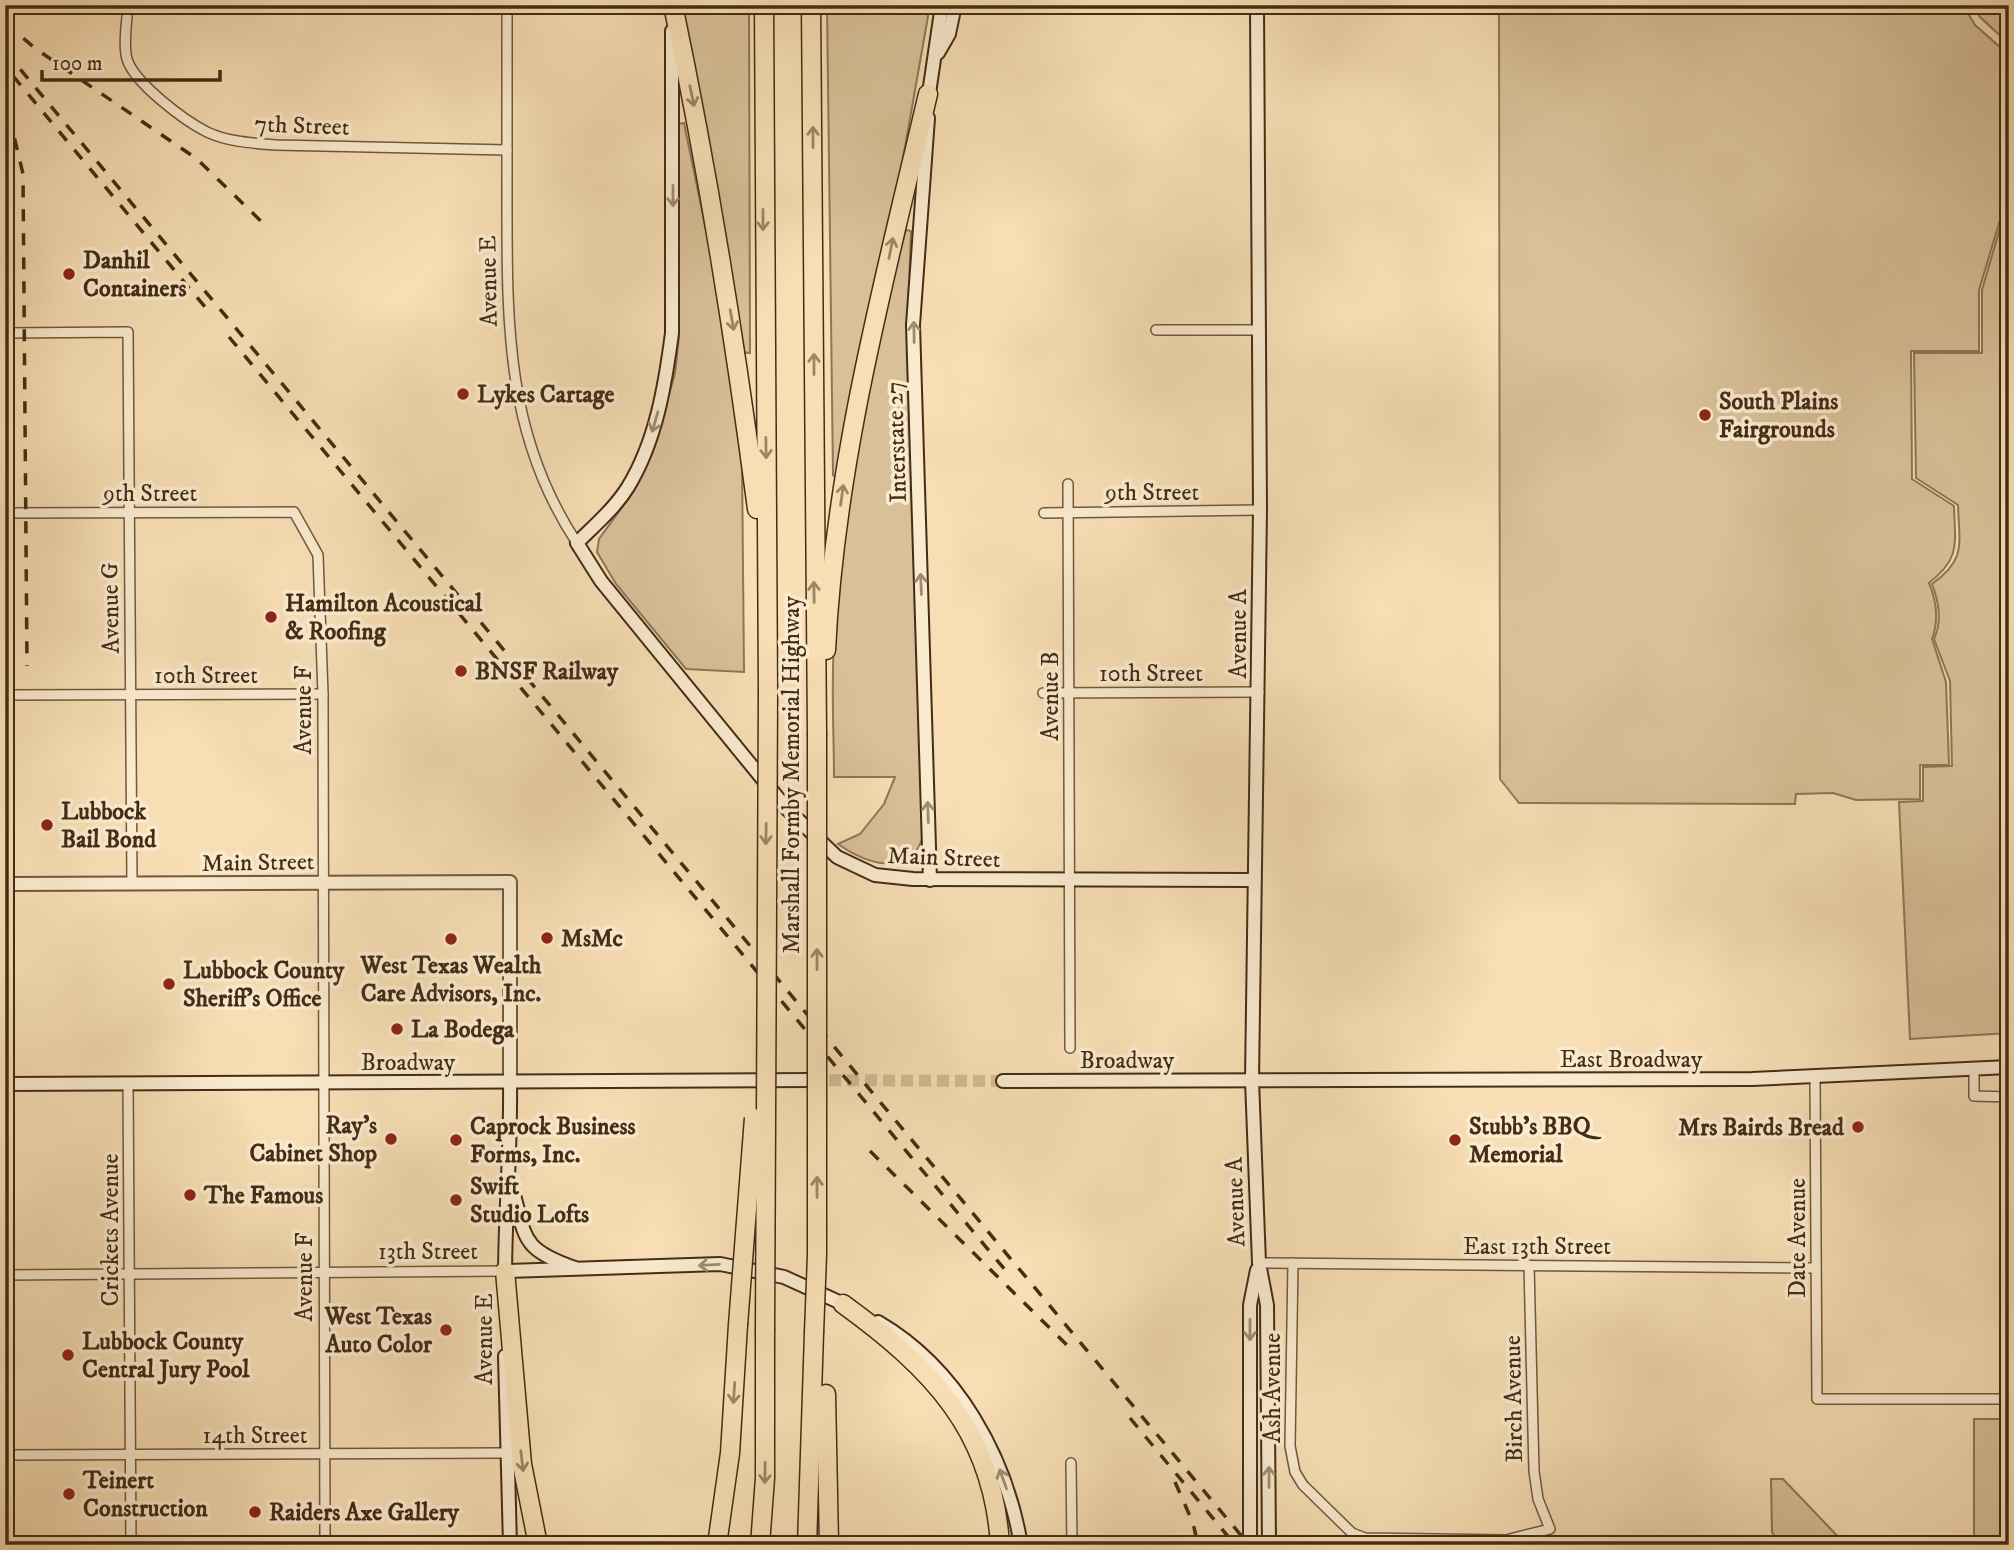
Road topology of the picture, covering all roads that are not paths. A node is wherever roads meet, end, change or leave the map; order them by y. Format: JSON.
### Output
{"nodes":[{"id":1,"x":128,"y":5,"type":"edge"},
{"id":2,"x":507,"y":5,"type":"edge"},
{"id":3,"x":672,"y":5,"type":"edge"},
{"id":4,"x":764,"y":5,"type":"edge"},
{"id":5,"x":811,"y":5,"type":"edge"},
{"id":6,"x":942,"y":5,"type":"edge"},
{"id":7,"x":955,"y":5,"type":"edge"},
{"id":8,"x":1257,"y":5,"type":"edge"},
{"id":9,"x":934,"y":60,"type":"junction"},
{"id":10,"x":928,"y":94,"type":"junction"},
{"id":11,"x":507,"y":150,"type":"junction"},
{"id":12,"x":1156,"y":330,"type":"dead end"},
{"id":13,"x":1260,"y":330,"type":"junction"},
{"id":14,"x":5,"y":332,"type":"edge"},
{"id":15,"x":1069,"y":484,"type":"dead end"},
{"id":16,"x":1261,"y":510,"type":"junction"},
{"id":17,"x":128,"y":512,"type":"junction"},
{"id":18,"x":294,"y":512,"type":"joint"},
{"id":19,"x":1069,"y":512,"type":"junction"},
{"id":20,"x":5,"y":513,"type":"edge"},
{"id":21,"x":1044,"y":513,"type":"dead end"},
{"id":22,"x":577,"y":543,"type":"junction"},
{"id":23,"x":767,"y":594,"type":"junction"},
{"id":24,"x":1259,"y":692,"type":"junction"},
{"id":25,"x":1043,"y":693,"type":"dead end"},
{"id":26,"x":1070,"y":693,"type":"junction"},
{"id":27,"x":323,"y":694,"type":"junction"},
{"id":28,"x":5,"y":695,"type":"edge"},
{"id":29,"x":130,"y":695,"type":"junction"},
{"id":30,"x":817,"y":733,"type":"junction"},
{"id":31,"x":930,"y":880,"type":"junction"},
{"id":32,"x":1253,"y":880,"type":"junction"},
{"id":33,"x":1069,"y":881,"type":"junction"},
{"id":34,"x":323,"y":883,"type":"junction"},
{"id":35,"x":510,"y":883,"type":"joint"},
{"id":36,"x":5,"y":884,"type":"edge"},
{"id":37,"x":132,"y":884,"type":"junction"},
{"id":38,"x":765,"y":1024,"type":"junction"},
{"id":39,"x":1070,"y":1048,"type":"dead end"},
{"id":40,"x":2009,"y":1067,"type":"edge"},
{"id":41,"x":1974,"y":1069,"type":"junction"},
{"id":42,"x":1815,"y":1077,"type":"junction"},
{"id":43,"x":811,"y":1080,"type":"tunnel mouth"},
{"id":44,"x":1252,"y":1080,"type":"junction"},
{"id":45,"x":1003,"y":1081,"type":"tunnel mouth"},
{"id":46,"x":323,"y":1083,"type":"junction"},
{"id":47,"x":510,"y":1083,"type":"junction"},
{"id":48,"x":5,"y":1084,"type":"edge"},
{"id":49,"x":128,"y":1084,"type":"junction"},
{"id":50,"x":2009,"y":1097,"type":"edge"},
{"id":51,"x":510,"y":1182,"type":"junction"},
{"id":52,"x":1258,"y":1263,"type":"junction"},
{"id":53,"x":1293,"y":1263,"type":"junction"},
{"id":54,"x":1530,"y":1265,"type":"junction"},
{"id":55,"x":1816,"y":1268,"type":"junction"},
{"id":56,"x":505,"y":1271,"type":"junction"},
{"id":57,"x":586,"y":1271,"type":"junction"},
{"id":58,"x":323,"y":1273,"type":"junction"},
{"id":59,"x":129,"y":1274,"type":"junction"},
{"id":60,"x":5,"y":1275,"type":"edge"},
{"id":61,"x":843,"y":1304,"type":"junction"},
{"id":62,"x":820,"y":1335,"type":"junction"},
{"id":63,"x":2009,"y":1399,"type":"edge"},
{"id":64,"x":505,"y":1453,"type":"junction"},
{"id":65,"x":130,"y":1454,"type":"junction"},
{"id":66,"x":324,"y":1454,"type":"junction"},
{"id":67,"x":5,"y":1455,"type":"edge"},
{"id":68,"x":1071,"y":1463,"type":"dead end"},
{"id":69,"x":1550,"y":1529,"type":"joint"},
{"id":70,"x":131,"y":1545,"type":"edge"},
{"id":71,"x":325,"y":1545,"type":"edge"},
{"id":72,"x":510,"y":1545,"type":"edge"},
{"id":73,"x":538,"y":1545,"type":"edge"},
{"id":74,"x":718,"y":1545,"type":"edge"},
{"id":75,"x":760,"y":1545,"type":"edge"},
{"id":76,"x":807,"y":1545,"type":"edge"},
{"id":77,"x":829,"y":1545,"type":"edge"},
{"id":78,"x":1000,"y":1545,"type":"edge"},
{"id":79,"x":1021,"y":1545,"type":"edge"},
{"id":80,"x":1072,"y":1545,"type":"edge"},
{"id":81,"x":1250,"y":1545,"type":"edge"},
{"id":82,"x":1269,"y":1545,"type":"edge"}],
"edges":[{"from":1,"to":11,"type":"street","name":"7th Street"},
{"from":2,"to":11,"type":"street","name":"Avenue E"},
{"from":3,"to":22,"type":"main road","one_way":true},
{"from":3,"to":23,"type":"highway","one_way":true},
{"from":4,"to":23,"type":"highway","name":"Marshall Formby Memorial Highway","one_way":true},
{"from":30,"to":5,"type":"highway","name":"Marshall Formby Memorial Highway","one_way":true},
{"from":6,"to":9,"type":"main road","name":"Interstate 27"},
{"from":7,"to":9,"type":"main road"},
{"from":8,"to":13,"type":"main road","name":"Avenue A"},
{"from":9,"to":10,"type":"main road","name":"Interstate 27"},
{"from":30,"to":10,"type":"highway","one_way":true},
{"from":31,"to":10,"type":"main road","name":"Interstate 27","one_way":true},
{"from":11,"to":22,"type":"street","name":"Avenue E"},
{"from":12,"to":13,"type":"street"},
{"from":13,"to":16,"type":"main road","name":"Avenue A"},
{"from":14,"to":17,"type":"street","name":"Avenue G"},
{"from":15,"to":19,"type":"street","name":"Avenue B"},
{"from":16,"to":19,"type":"street","name":"9th Street"},
{"from":16,"to":24,"type":"main road","name":"Avenue A"},
{"from":17,"to":18,"type":"street","name":"9th Street"},
{"from":17,"to":20,"type":"street","name":"9th Street"},
{"from":17,"to":29,"type":"street","name":"Avenue G"},
{"from":18,"to":27,"type":"street","name":"Avenue F"},
{"from":19,"to":21,"type":"street","name":"9th Street"},
{"from":19,"to":26,"type":"street","name":"Avenue B"},
{"from":22,"to":31,"type":"main road","name":"Main Street"},
{"from":23,"to":38,"type":"highway","name":"Marshall Formby Memorial Highway","one_way":true,"bridge":true},
{"from":24,"to":26,"type":"street","name":"10th Street"},
{"from":24,"to":32,"type":"main road","name":"Avenue A"},
{"from":25,"to":26,"type":"street","name":"10th Street"},
{"from":26,"to":33,"type":"street","name":"Avenue B"},
{"from":27,"to":29,"type":"street","name":"10th Street"},
{"from":27,"to":34,"type":"street","name":"Avenue F"},
{"from":28,"to":29,"type":"street","name":"10th Street"},
{"from":29,"to":37,"type":"street","name":"Avenue G"},
{"from":62,"to":30,"type":"highway","name":"Marshall Formby Memorial Highway","one_way":true,"bridge":true},
{"from":31,"to":33,"type":"main road","name":"Main Street"},
{"from":32,"to":33,"type":"main road","name":"Main Street"},
{"from":32,"to":44,"type":"main road","name":"Avenue A"},
{"from":33,"to":39,"type":"street","name":"Avenue B"},
{"from":34,"to":35,"type":"main road","name":"Main Street"},
{"from":34,"to":37,"type":"main road","name":"Main Street"},
{"from":34,"to":46,"type":"street","name":"Avenue F"},
{"from":35,"to":47,"type":"main road","name":"Avenue E"},
{"from":36,"to":37,"type":"main road","name":"Main Street"},
{"from":38,"to":74,"type":"highway","one_way":true,"bridge":true},
{"from":38,"to":75,"type":"highway","name":"Marshall Formby Memorial Highway","one_way":true,"bridge":true},
{"from":40,"to":41,"type":"main road","name":"East Broadway"},
{"from":41,"to":42,"type":"main road","name":"East Broadway"},
{"from":41,"to":50,"type":"street"},
{"from":42,"to":44,"type":"main road","name":"East Broadway"},
{"from":42,"to":55,"type":"street","name":"Date Avenue"},
{"from":43,"to":47,"type":"main road","name":"Broadway"},
{"from":44,"to":45,"type":"main road","name":"Broadway"},
{"from":44,"to":52,"type":"main road","name":"Avenue A"},
{"from":46,"to":47,"type":"main road","name":"Broadway"},
{"from":46,"to":49,"type":"main road","name":"Broadway"},
{"from":46,"to":58,"type":"street","name":"Avenue F"},
{"from":47,"to":51,"type":"main road","name":"Avenue E"},
{"from":48,"to":49,"type":"main road","name":"Broadway"},
{"from":49,"to":59,"type":"street","name":"Crickets Avenue"},
{"from":51,"to":56,"type":"main road","name":"Avenue E"},
{"from":51,"to":57,"type":"main road"},
{"from":52,"to":53,"type":"street","name":"East 13th Street"},
{"from":52,"to":81,"type":"main road","name":"Avenue A","one_way":true},
{"from":82,"to":52,"type":"main road","name":"Avenue A","one_way":true},
{"from":53,"to":54,"type":"street","name":"East 13th Street"},
{"from":53,"to":69,"type":"street","name":"Ash Avenue"},
{"from":54,"to":55,"type":"street","name":"East 13th Street"},
{"from":54,"to":69,"type":"street","name":"Birch Avenue"},
{"from":55,"to":63,"type":"street","name":"Date Avenue"},
{"from":56,"to":57,"type":"main road","name":"13th Street"},
{"from":56,"to":58,"type":"street","name":"13th Street"},
{"from":56,"to":64,"type":"main road","name":"Avenue E"},
{"from":56,"to":73,"type":"highway","one_way":true},
{"from":61,"to":57,"type":"main road","name":"13th Street","one_way":true},
{"from":58,"to":59,"type":"street","name":"13th Street"},
{"from":58,"to":66,"type":"street","name":"Avenue F"},
{"from":59,"to":60,"type":"street","name":"13th Street"},
{"from":59,"to":65,"type":"street","name":"Crickets Avenue"},
{"from":61,"to":78,"type":"highway"},
{"from":79,"to":61,"type":"main road","one_way":true},
{"from":62,"to":76,"type":"highway"},
{"from":62,"to":77,"type":"highway"},
{"from":64,"to":66,"type":"street","name":"14th Street"},
{"from":64,"to":72,"type":"main road","name":"Avenue E"},
{"from":65,"to":66,"type":"street","name":"14th Street"},
{"from":65,"to":67,"type":"street","name":"14th Street"},
{"from":65,"to":70,"type":"street","name":"Crickets Avenue"},
{"from":66,"to":71,"type":"street","name":"Avenue F"},
{"from":68,"to":80,"type":"street"}]}
